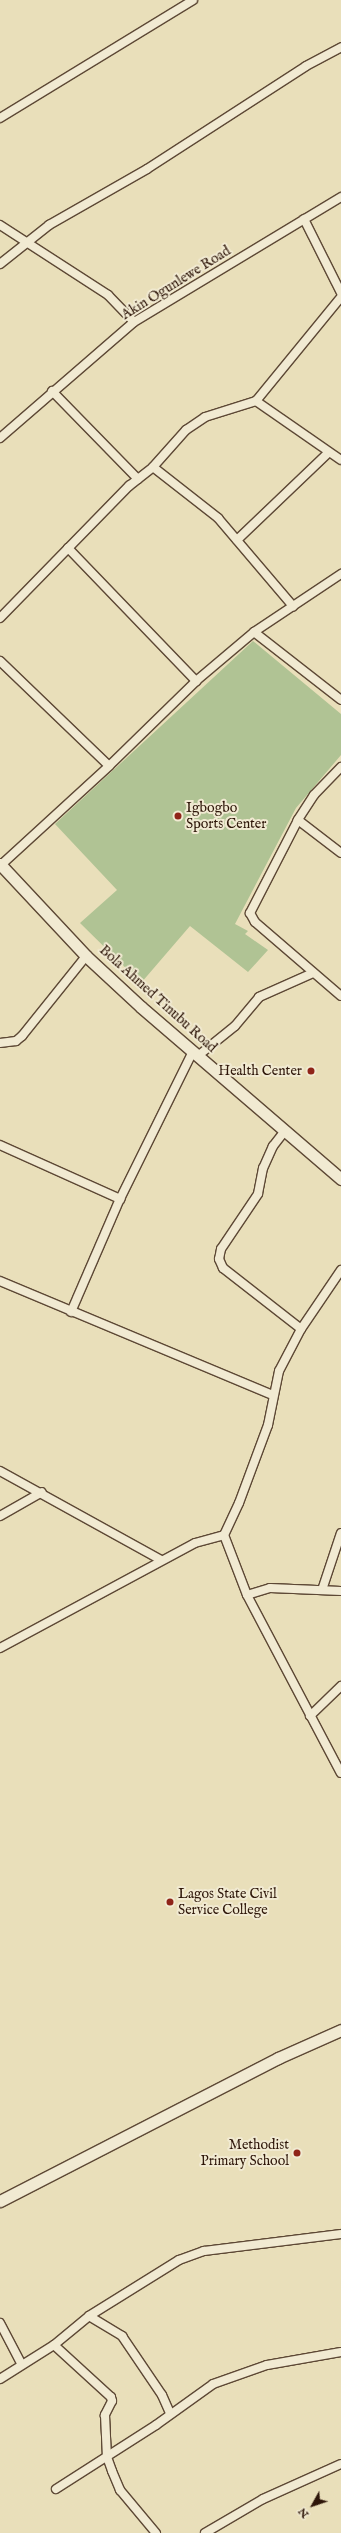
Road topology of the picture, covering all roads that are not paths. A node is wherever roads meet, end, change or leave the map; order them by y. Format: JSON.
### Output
{"nodes":[{"id":1,"x":193,"y":0,"type":"edge"},
{"id":2,"x":341,"y":47,"type":"edge"},
{"id":3,"x":0,"y":118,"type":"edge"},
{"id":4,"x":341,"y":197,"type":"edge"},
{"id":5,"x":304,"y":219,"type":"junction"},
{"id":6,"x":0,"y":225,"type":"edge"},
{"id":7,"x":26,"y":244,"type":"junction"},
{"id":8,"x":0,"y":264,"type":"edge"},
{"id":9,"x":341,"y":293,"type":"edge"},
{"id":10,"x":341,"y":297,"type":"edge"},
{"id":11,"x":134,"y":322,"type":"junction"},
{"id":12,"x":52,"y":391,"type":"junction"},
{"id":13,"x":256,"y":401,"type":"junction"},
{"id":14,"x":0,"y":438,"type":"edge"},
{"id":15,"x":329,"y":452,"type":"junction"},
{"id":16,"x":341,"y":460,"type":"edge"},
{"id":17,"x":153,"y":467,"type":"junction"},
{"id":18,"x":138,"y":479,"type":"junction"},
{"id":19,"x":237,"y":540,"type":"junction"},
{"id":20,"x":68,"y":548,"type":"junction"},
{"id":21,"x":341,"y":574,"type":"edge"},
{"id":22,"x":293,"y":606,"type":"junction"},
{"id":23,"x":0,"y":618,"type":"edge"},
{"id":24,"x":254,"y":632,"type":"junction"},
{"id":25,"x":0,"y":661,"type":"edge"},
{"id":26,"x":196,"y":681,"type":"junction"},
{"id":27,"x":341,"y":700,"type":"edge"},
{"id":28,"x":110,"y":766,"type":"junction"},
{"id":29,"x":341,"y":767,"type":"edge"},
{"id":30,"x":298,"y":820,"type":"junction"},
{"id":31,"x":341,"y":853,"type":"edge"},
{"id":32,"x":0,"y":864,"type":"edge"},
{"id":33,"x":86,"y":956,"type":"junction"},
{"id":34,"x":313,"y":974,"type":"junction"},
{"id":35,"x":341,"y":996,"type":"edge"},
{"id":36,"x":0,"y":1043,"type":"edge"},
{"id":37,"x":196,"y":1053,"type":"junction"},
{"id":38,"x":284,"y":1132,"type":"junction"},
{"id":39,"x":0,"y":1145,"type":"edge"},
{"id":40,"x":341,"y":1179,"type":"edge"},
{"id":41,"x":120,"y":1199,"type":"junction"},
{"id":42,"x":341,"y":1270,"type":"edge"},
{"id":43,"x":0,"y":1281,"type":"edge"},
{"id":44,"x":71,"y":1312,"type":"junction"},
{"id":45,"x":301,"y":1329,"type":"junction"},
{"id":46,"x":273,"y":1395,"type":"junction"},
{"id":47,"x":0,"y":1471,"type":"edge"},
{"id":48,"x":42,"y":1492,"type":"junction"},
{"id":49,"x":0,"y":1516,"type":"edge"},
{"id":50,"x":341,"y":1533,"type":"edge"},
{"id":51,"x":224,"y":1535,"type":"junction"},
{"id":52,"x":161,"y":1560,"type":"junction"},
{"id":53,"x":322,"y":1590,"type":"junction"},
{"id":54,"x":341,"y":1591,"type":"edge"},
{"id":55,"x":247,"y":1595,"type":"junction"},
{"id":56,"x":0,"y":1648,"type":"edge"},
{"id":57,"x":341,"y":1686,"type":"edge"},
{"id":58,"x":310,"y":1716,"type":"junction"},
{"id":59,"x":341,"y":1773,"type":"edge"},
{"id":60,"x":341,"y":2030,"type":"edge"},
{"id":61,"x":0,"y":2201,"type":"edge"},
{"id":62,"x":341,"y":2234,"type":"edge"},
{"id":63,"x":89,"y":2316,"type":"junction"},
{"id":64,"x":0,"y":2323,"type":"edge"},
{"id":65,"x":54,"y":2345,"type":"junction"},
{"id":66,"x":341,"y":2352,"type":"edge"},
{"id":67,"x":22,"y":2365,"type":"junction"},
{"id":68,"x":0,"y":2379,"type":"edge"},
{"id":69,"x":170,"y":2412,"type":"junction"},
{"id":70,"x":107,"y":2457,"type":"junction"},
{"id":71,"x":341,"y":2464,"type":"edge"},
{"id":72,"x":56,"y":2489,"type":"dead end"},
{"id":73,"x":156,"y":2533,"type":"edge"},
{"id":74,"x":206,"y":2533,"type":"edge"}],
"edges":[{"from":1,"to":3,"type":"street"},
{"from":2,"to":7,"type":"street"},
{"from":4,"to":5,"type":"street","name":"Akin Ogunlewe Road"},
{"from":5,"to":9,"type":"street"},
{"from":5,"to":11,"type":"street","name":"Akin Ogunlewe Road"},
{"from":6,"to":7,"type":"street"},
{"from":7,"to":8,"type":"street"},
{"from":7,"to":11,"type":"street"},
{"from":10,"to":13,"type":"street"},
{"from":11,"to":12,"type":"street","name":"Akin Ogunlewe Road"},
{"from":12,"to":14,"type":"street","name":"Akin Ogunlewe Road"},
{"from":12,"to":18,"type":"street"},
{"from":13,"to":15,"type":"street"},
{"from":13,"to":17,"type":"street"},
{"from":15,"to":16,"type":"street"},
{"from":15,"to":19,"type":"street"},
{"from":17,"to":18,"type":"street"},
{"from":17,"to":19,"type":"street"},
{"from":18,"to":20,"type":"street"},
{"from":19,"to":22,"type":"street"},
{"from":20,"to":23,"type":"street"},
{"from":20,"to":26,"type":"street"},
{"from":21,"to":22,"type":"street"},
{"from":22,"to":24,"type":"street"},
{"from":24,"to":26,"type":"street"},
{"from":24,"to":27,"type":"street"},
{"from":25,"to":28,"type":"street"},
{"from":26,"to":28,"type":"street"},
{"from":28,"to":32,"type":"street"},
{"from":29,"to":30,"type":"street"},
{"from":30,"to":31,"type":"street"},
{"from":30,"to":34,"type":"street"},
{"from":32,"to":33,"type":"main road","name":"Bola Ahmed Tinubu Road"},
{"from":33,"to":36,"type":"street"},
{"from":33,"to":37,"type":"main road","name":"Bola Ahmed Tinubu Road"},
{"from":34,"to":35,"type":"street"},
{"from":34,"to":37,"type":"street"},
{"from":37,"to":38,"type":"main road","name":"Bola Ahmed Tinubu Road"},
{"from":37,"to":41,"type":"street"},
{"from":38,"to":40,"type":"main road","name":"Bola Ahmed Tinubu Road"},
{"from":38,"to":45,"type":"street"},
{"from":39,"to":41,"type":"street"},
{"from":41,"to":44,"type":"street"},
{"from":42,"to":45,"type":"street"},
{"from":43,"to":44,"type":"street"},
{"from":44,"to":46,"type":"street"},
{"from":45,"to":46,"type":"street"},
{"from":46,"to":51,"type":"street"},
{"from":47,"to":48,"type":"street"},
{"from":48,"to":49,"type":"street"},
{"from":48,"to":52,"type":"street"},
{"from":50,"to":53,"type":"street"},
{"from":51,"to":52,"type":"street"},
{"from":51,"to":55,"type":"street"},
{"from":52,"to":56,"type":"street"},
{"from":53,"to":54,"type":"street"},
{"from":53,"to":55,"type":"street"},
{"from":55,"to":58,"type":"street"},
{"from":57,"to":58,"type":"street"},
{"from":58,"to":59,"type":"street"},
{"from":60,"to":61,"type":"main road"},
{"from":62,"to":63,"type":"street"},
{"from":63,"to":65,"type":"street"},
{"from":63,"to":69,"type":"street"},
{"from":64,"to":67,"type":"street"},
{"from":65,"to":67,"type":"street"},
{"from":65,"to":70,"type":"street"},
{"from":66,"to":69,"type":"street"},
{"from":67,"to":68,"type":"street"},
{"from":69,"to":70,"type":"street"},
{"from":70,"to":72,"type":"street"},
{"from":70,"to":73,"type":"street"},
{"from":71,"to":74,"type":"street"}]}
